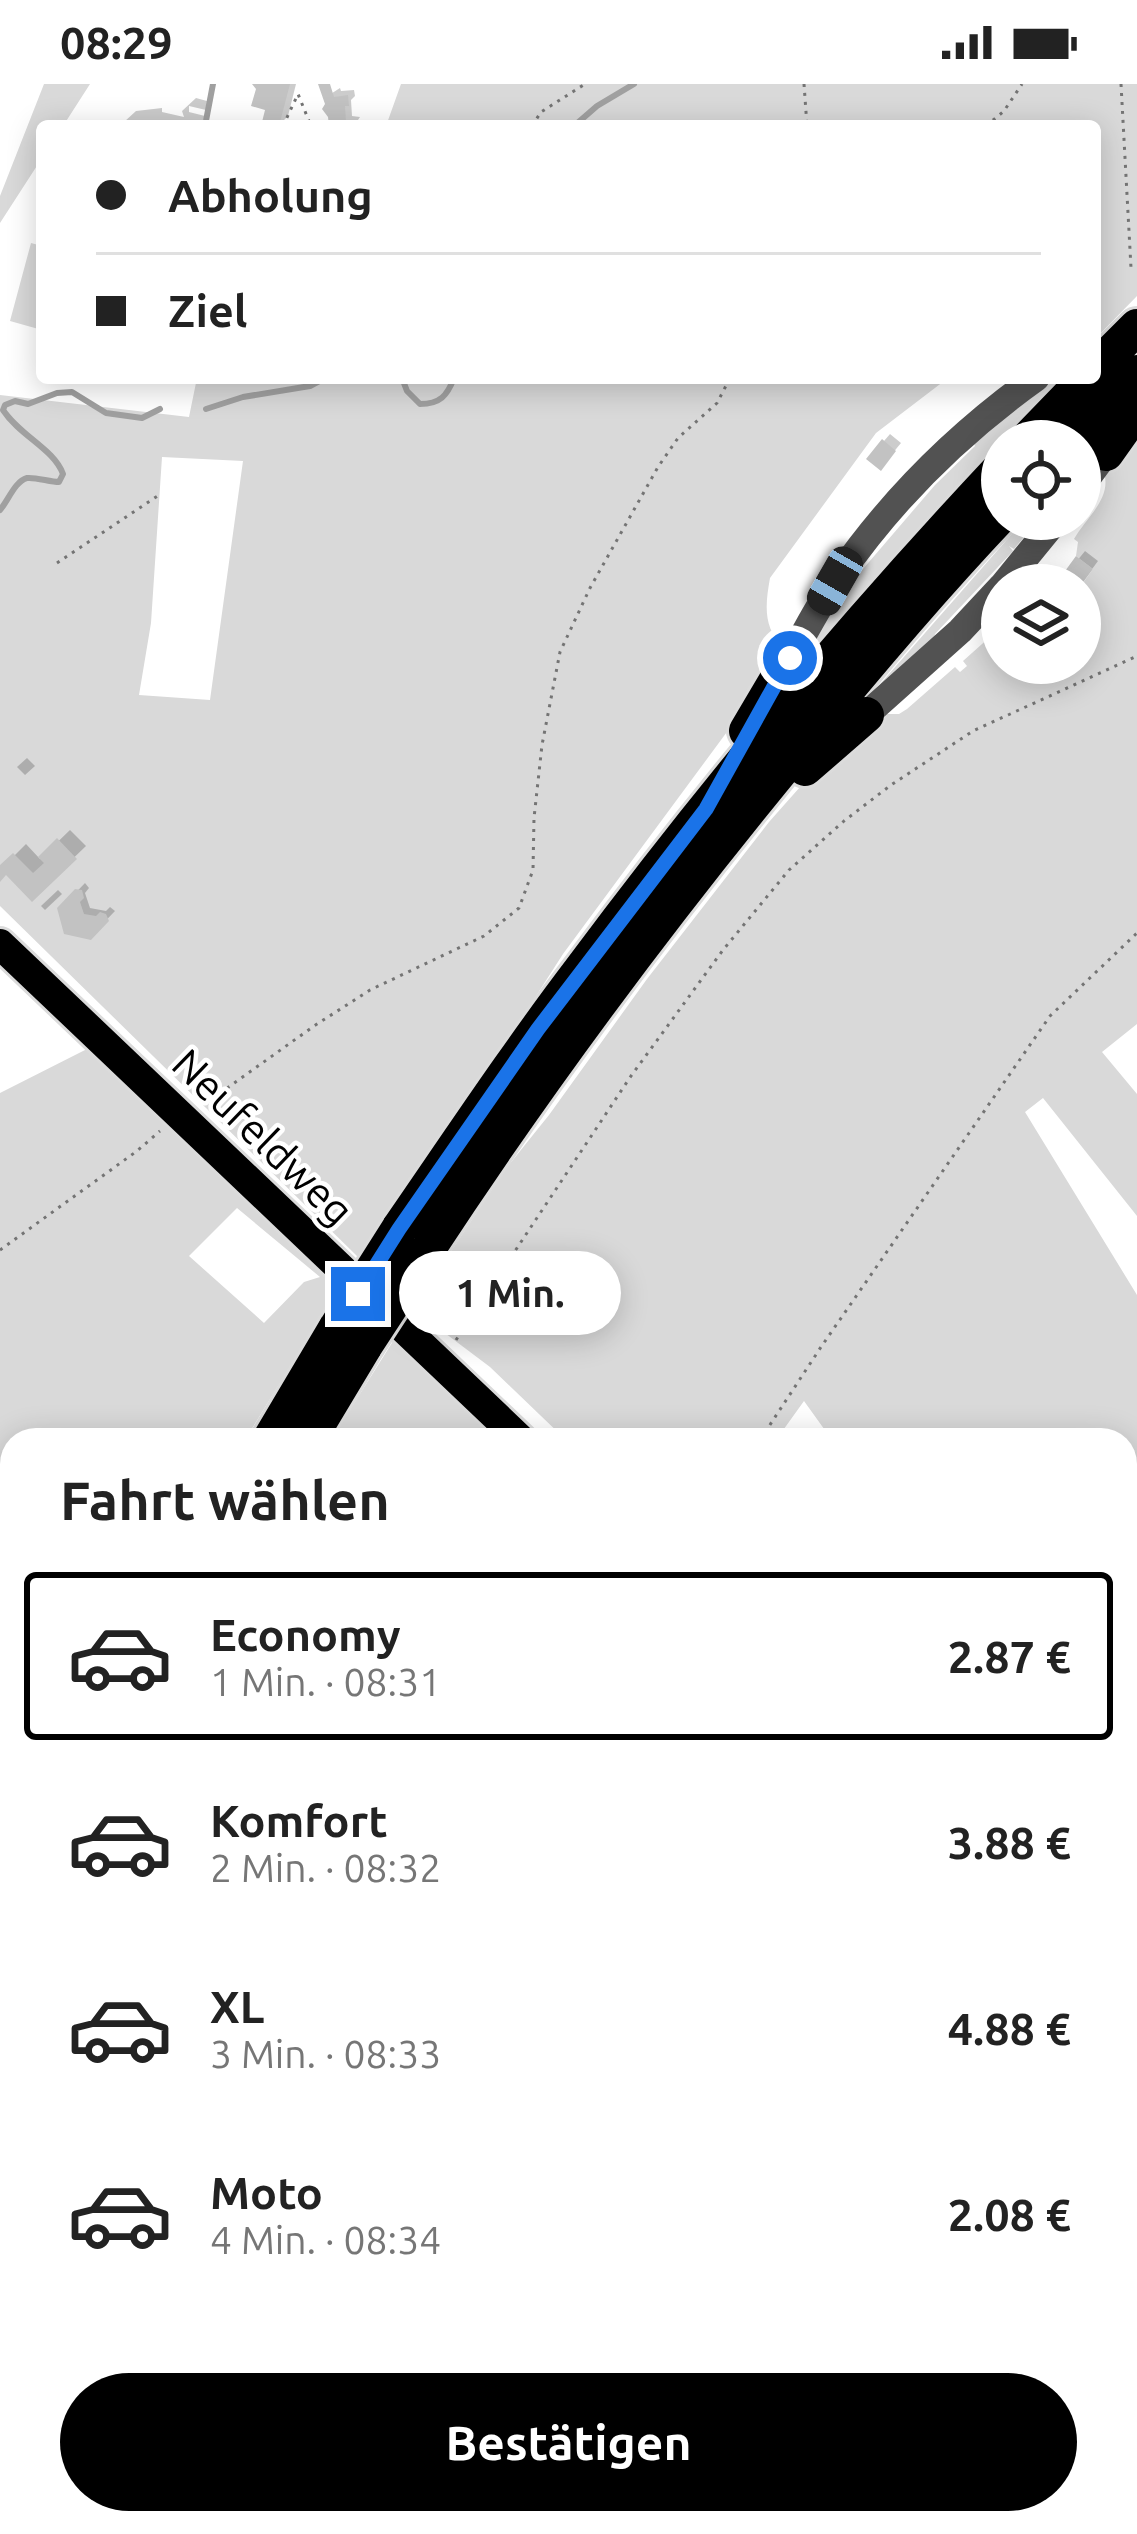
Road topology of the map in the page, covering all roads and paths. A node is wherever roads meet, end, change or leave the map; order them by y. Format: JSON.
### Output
{"nodes":[{"id":1,"x":585,"y":84,"type":"edge"},
{"id":2,"x":804,"y":84,"type":"edge"},
{"id":3,"x":1022,"y":84,"type":"edge"},
{"id":4,"x":1121,"y":84,"type":"edge"},
{"id":5,"x":286,"y":120,"type":"edge"},
{"id":6,"x":309,"y":120,"type":"edge"},
{"id":7,"x":536,"y":120,"type":"edge"},
{"id":8,"x":807,"y":120,"type":"edge"},
{"id":9,"x":994,"y":120,"type":"edge"},
{"id":10,"x":1134,"y":284,"type":"edge"},
{"id":11,"x":1101,"y":326,"type":"edge"},
{"id":12,"x":1137,"y":327,"type":"edge"},
{"id":13,"x":1101,"y":363,"type":"edge"},
{"id":14,"x":1137,"y":373,"type":"edge"},
{"id":15,"x":727,"y":384,"type":"edge"},
{"id":16,"x":1028,"y":384,"type":"edge"},
{"id":17,"x":1081,"y":384,"type":"edge"},
{"id":18,"x":1137,"y":409,"type":"edge"},
{"id":19,"x":1046,"y":420,"type":"edge"},
{"id":20,"x":1101,"y":428,"type":"edge"},
{"id":21,"x":1101,"y":438,"type":"edge"},
{"id":22,"x":981,"y":491,"type":"edge"},
{"id":23,"x":159,"y":495,"type":"dead end"},
{"id":24,"x":981,"y":538,"type":"edge"},
{"id":25,"x":1040,"y":540,"type":"edge"},
{"id":26,"x":57,"y":562,"type":"dead end"},
{"id":27,"x":1020,"y":564,"type":"edge"},
{"id":28,"x":981,"y":608,"type":"edge"},
{"id":29,"x":1137,"y":656,"type":"edge"},
{"id":30,"x":790,"y":658,"type":"joint"},
{"id":31,"x":866,"y":715,"type":"joint"},
{"id":32,"x":706,"y":809,"type":"junction"},
{"id":33,"x":717,"y":847,"type":"junction"},
{"id":34,"x":1137,"y":933,"type":"edge"},
{"id":35,"x":0,"y":944,"type":"edge"},
{"id":36,"x":182,"y":1117,"type":"junction"},
{"id":37,"x":412,"y":1241,"type":"junction"},
{"id":38,"x":0,"y":1250,"type":"edge"},
{"id":39,"x":351,"y":1336,"type":"junction"},
{"id":40,"x":439,"y":1362,"type":"junction"},
{"id":41,"x":279,"y":1428,"type":"edge"},
{"id":42,"x":313,"y":1428,"type":"edge"},
{"id":43,"x":508,"y":1428,"type":"edge"},
{"id":44,"x":768,"y":1428,"type":"edge"}],
"edges":[{"from":1,"to":7,"type":"path"},
{"from":2,"to":8,"type":"path"},
{"from":3,"to":9,"type":"path"},
{"from":4,"to":10,"type":"path"},
{"from":5,"to":6,"type":"path"},
{"from":10,"to":11,"type":"highway"},
{"from":12,"to":13,"type":"highway"},
{"from":14,"to":20,"type":"highway"},
{"from":15,"to":36,"type":"path"},
{"from":16,"to":30,"type":"street"},
{"from":17,"to":19,"type":"highway"},
{"from":18,"to":21,"type":"highway"},
{"from":22,"to":32,"type":"highway"},
{"from":23,"to":26,"type":"path"},
{"from":24,"to":33,"type":"highway"},
{"from":25,"to":27,"type":"street"},
{"from":28,"to":31,"type":"street"},
{"from":29,"to":40,"type":"path"},
{"from":30,"to":32,"type":"highway"},
{"from":31,"to":33,"type":"highway"},
{"from":32,"to":37,"type":"highway"},
{"from":33,"to":37,"type":"highway"},
{"from":34,"to":44,"type":"path"},
{"from":35,"to":36,"type":"main road","name":"Neufeldweg"},
{"from":36,"to":38,"type":"path"},
{"from":36,"to":40,"type":"main road","name":"Neufeldweg"},
{"from":37,"to":39,"type":"highway","bridge":true},
{"from":39,"to":41,"type":"highway"},
{"from":39,"to":42,"type":"highway"},
{"from":40,"to":43,"type":"main road","name":"Neufeldweg"}]}
